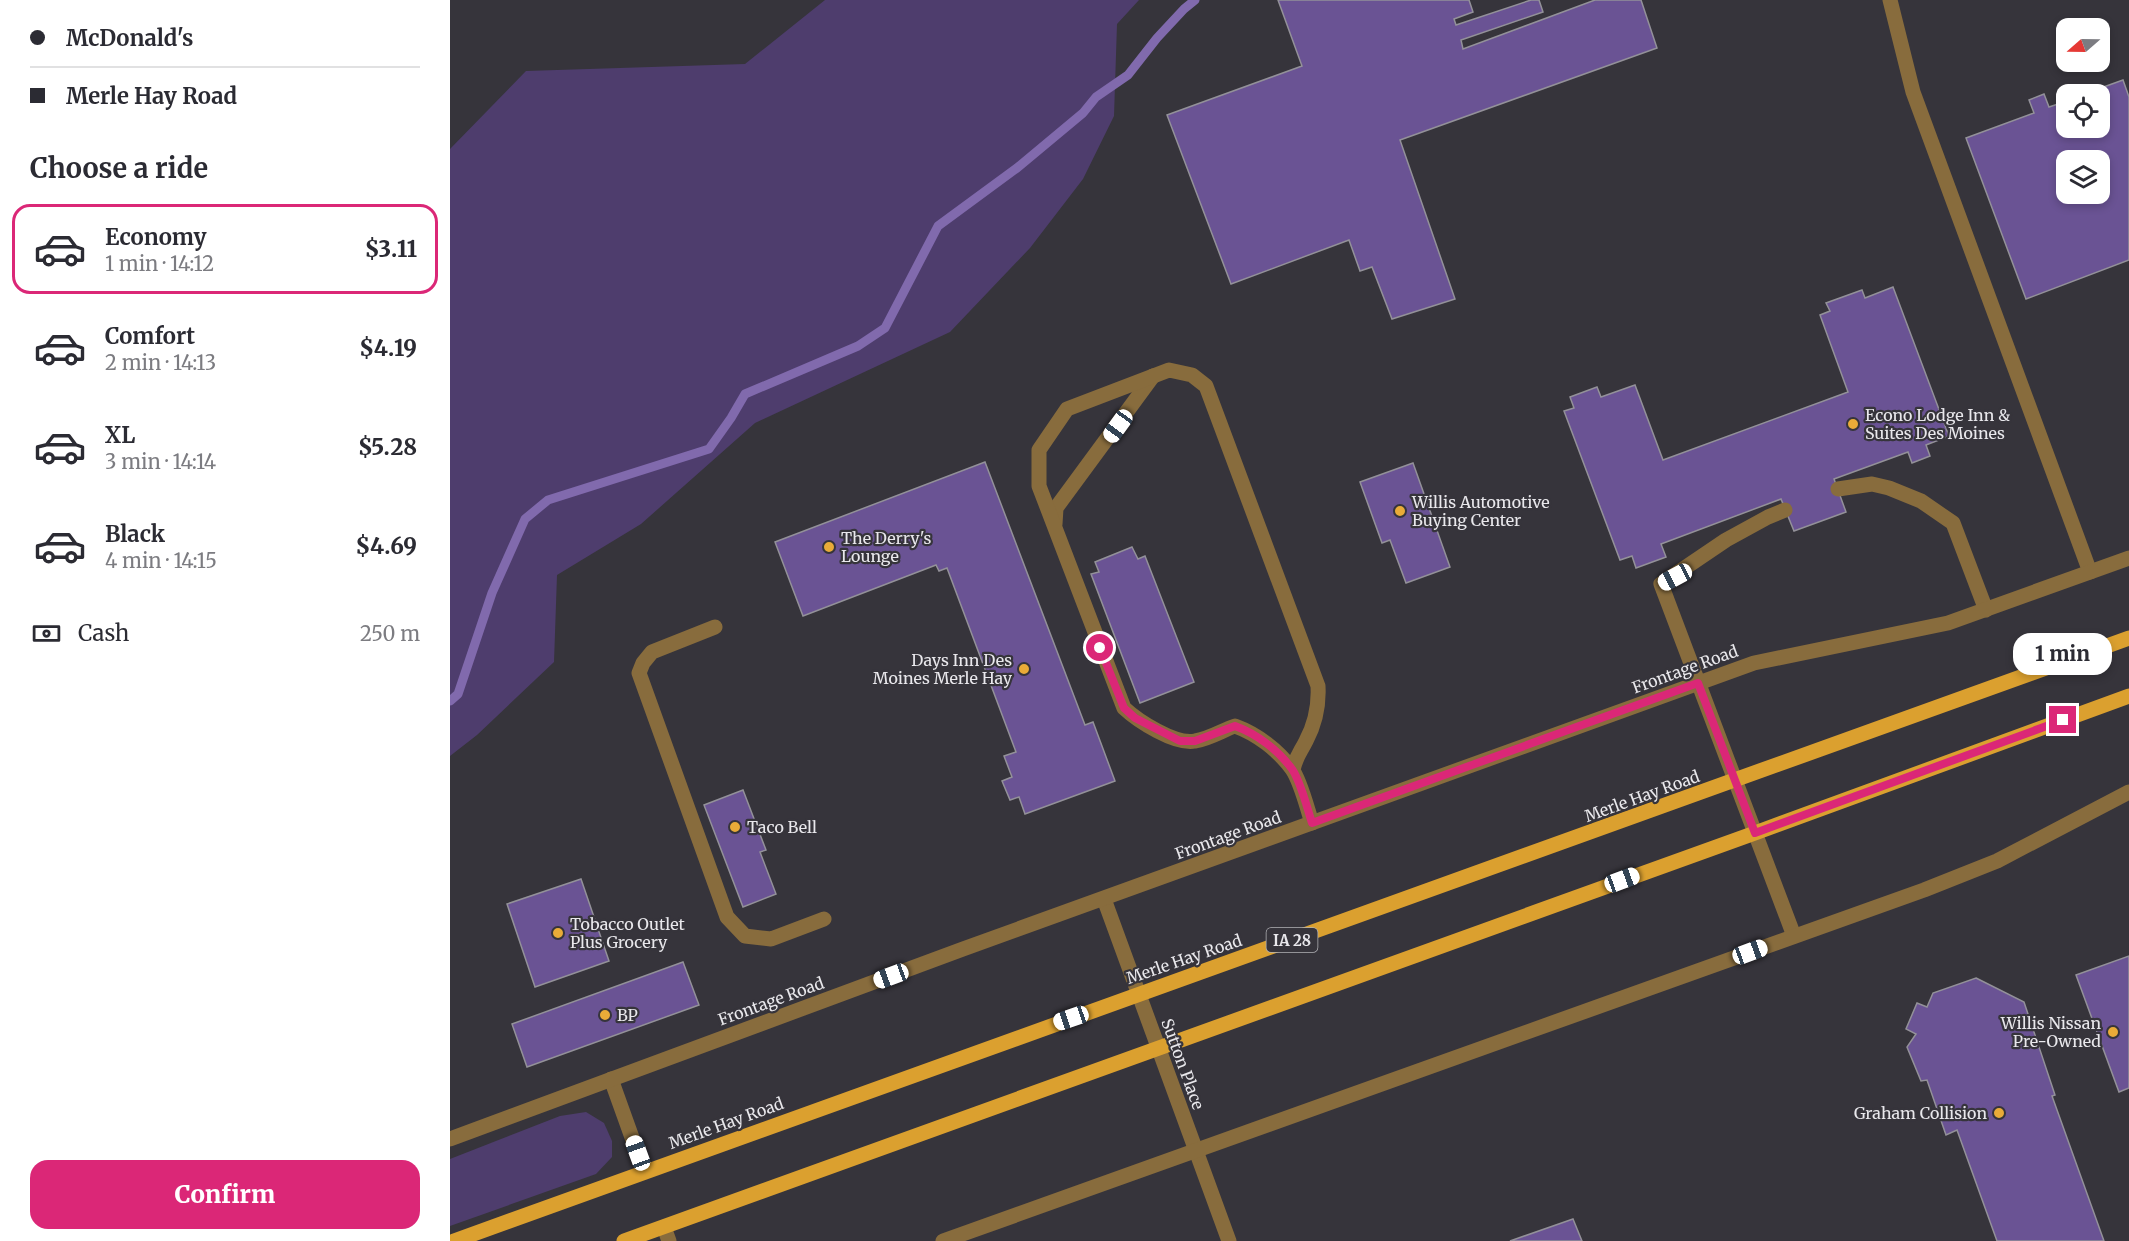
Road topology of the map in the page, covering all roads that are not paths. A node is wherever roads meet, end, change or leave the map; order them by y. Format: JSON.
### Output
{"nodes":[{"id":1,"x":1890,"y":0,"type":"edge"},
{"id":2,"x":1153,"y":376,"type":"junction"},
{"id":3,"x":1838,"y":489,"type":"dead end"},
{"id":4,"x":1785,"y":510,"type":"dead end"},
{"id":5,"x":1054,"y":527,"type":"junction"},
{"id":6,"x":2129,"y":558,"type":"edge"},
{"id":7,"x":2090,"y":572,"type":"junction"},
{"id":8,"x":1986,"y":610,"type":"junction"},
{"id":9,"x":715,"y":627,"type":"dead end"},
{"id":10,"x":2129,"y":638,"type":"edge"},
{"id":11,"x":1698,"y":683,"type":"junction"},
{"id":12,"x":2129,"y":696,"type":"edge"},
{"id":13,"x":1293,"y":770,"type":"junction"},
{"id":14,"x":1735,"y":782,"type":"junction"},
{"id":15,"x":2129,"y":792,"type":"edge"},
{"id":16,"x":1312,"y":823,"type":"junction"},
{"id":17,"x":1755,"y":833,"type":"junction"},
{"id":18,"x":1104,"y":899,"type":"junction"},
{"id":19,"x":824,"y":919,"type":"dead end"},
{"id":20,"x":1794,"y":936,"type":"junction"},
{"id":21,"x":1139,"y":994,"type":"junction"},
{"id":22,"x":1158,"y":1047,"type":"junction"},
{"id":23,"x":611,"y":1079,"type":"junction"},
{"id":24,"x":450,"y":1139,"type":"edge"},
{"id":25,"x":1196,"y":1150,"type":"junction"},
{"id":26,"x":644,"y":1171,"type":"junction"},
{"id":27,"x":666,"y":1234,"type":"edge"},
{"id":28,"x":454,"y":1241,"type":"edge"},
{"id":29,"x":624,"y":1241,"type":"edge"},
{"id":30,"x":943,"y":1241,"type":"edge"},
{"id":31,"x":1229,"y":1241,"type":"edge"}],
"edges":[{"from":1,"to":7,"type":"street"},
{"from":2,"to":5,"type":"street"},
{"from":2,"to":5,"type":"street"},
{"from":2,"to":13,"type":"street"},
{"from":3,"to":8,"type":"street"},
{"from":4,"to":11,"type":"street"},
{"from":5,"to":13,"type":"street"},
{"from":6,"to":7,"type":"street","name":"Frontage Road"},
{"from":7,"to":8,"type":"street","name":"Frontage Road"},
{"from":8,"to":11,"type":"street","name":"Frontage Road"},
{"from":9,"to":19,"type":"street"},
{"from":10,"to":14,"type":"main road","name":"Merle Hay Road","number":"IA 28"},
{"from":11,"to":14,"type":"street"},
{"from":11,"to":16,"type":"street","name":"Frontage Road"},
{"from":12,"to":17,"type":"main road"},
{"from":13,"to":16,"type":"street"},
{"from":14,"to":17,"type":"street"},
{"from":14,"to":21,"type":"main road","name":"Merle Hay Road","number":"IA 28"},
{"from":15,"to":20,"type":"street"},
{"from":16,"to":18,"type":"street","name":"Frontage Road"},
{"from":17,"to":20,"type":"street"},
{"from":17,"to":22,"type":"main road"},
{"from":18,"to":21,"type":"street","name":"Sutton Place"},
{"from":18,"to":23,"type":"street","name":"Frontage Road"},
{"from":20,"to":25,"type":"street"},
{"from":21,"to":22,"type":"street","name":"Sutton Place"},
{"from":21,"to":26,"type":"main road","name":"Merle Hay Road","number":"IA 28"},
{"from":22,"to":25,"type":"street","name":"Sutton Place"},
{"from":22,"to":27,"type":"main road"},
{"from":23,"to":24,"type":"street","name":"Frontage Road"},
{"from":23,"to":26,"type":"street"},
{"from":25,"to":30,"type":"street"},
{"from":25,"to":31,"type":"street","name":"Sutton Place"},
{"from":26,"to":28,"type":"main road","name":"Merle Hay Road","number":"IA 28"},
{"from":27,"to":29,"type":"main road"}]}
